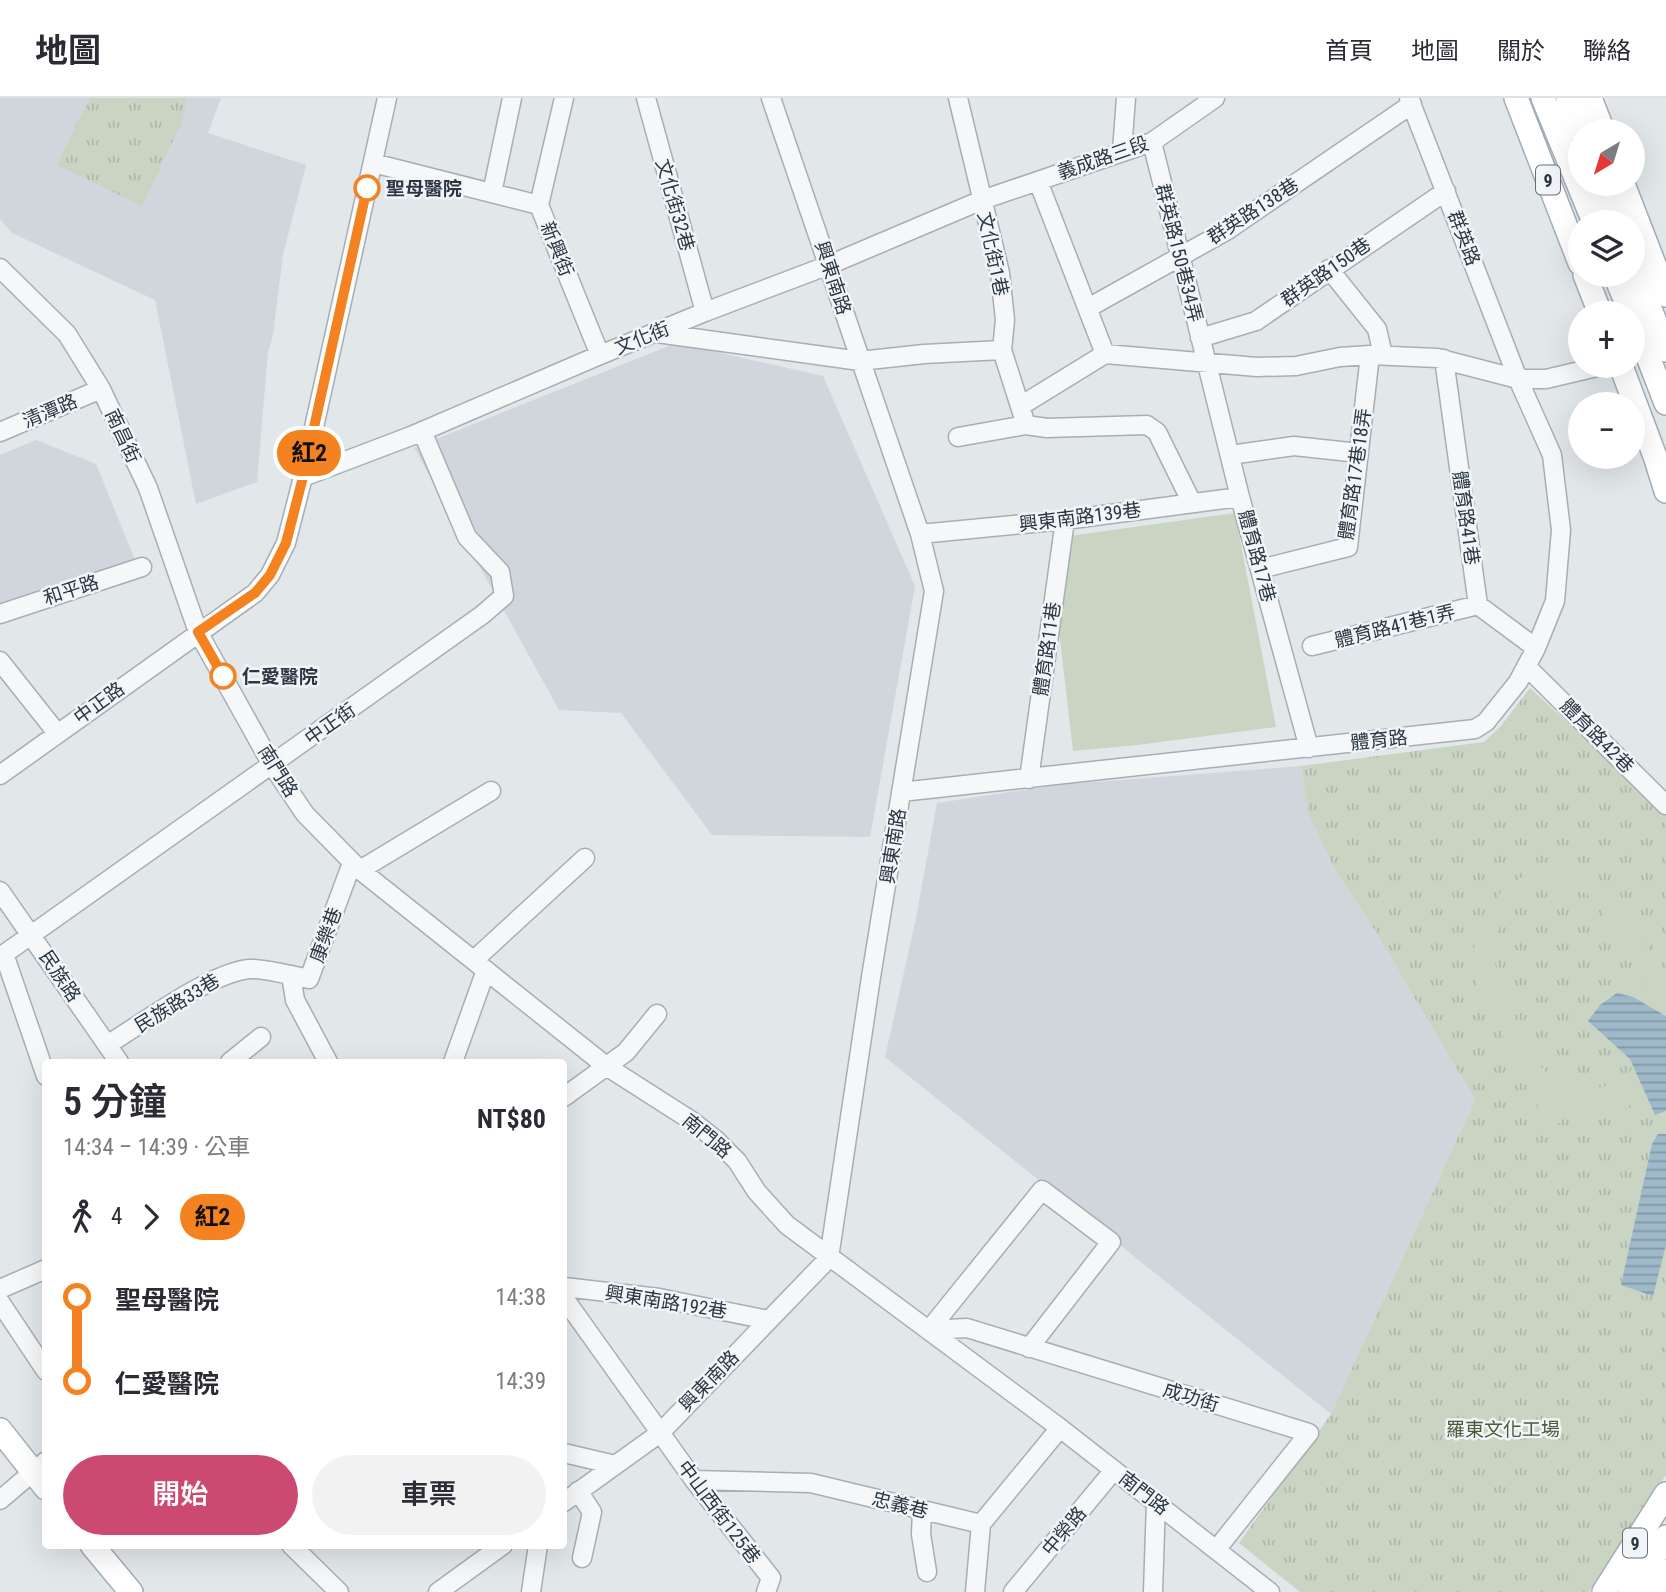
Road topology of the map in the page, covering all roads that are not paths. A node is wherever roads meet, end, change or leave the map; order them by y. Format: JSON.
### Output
{"nodes":[{"id":1,"x":387,"y":98,"type":"edge"},
{"id":2,"x":512,"y":98,"type":"edge"},
{"id":3,"x":564,"y":98,"type":"edge"},
{"id":4,"x":646,"y":98,"type":"edge"},
{"id":5,"x":771,"y":98,"type":"edge"},
{"id":6,"x":958,"y":98,"type":"edge"},
{"id":7,"x":1126,"y":98,"type":"edge"},
{"id":8,"x":1214,"y":98,"type":"edge"},
{"id":9,"x":1516,"y":98,"type":"edge"},
{"id":10,"x":1543,"y":98,"type":"edge"},
{"id":11,"x":1568,"y":98,"type":"edge"},
{"id":12,"x":1590,"y":98,"type":"edge"},
{"id":13,"x":1411,"y":101,"type":"edge"},
{"id":14,"x":1576,"y":119,"type":"edge"},
{"id":15,"x":1598,"y":119,"type":"edge"},
{"id":16,"x":1153,"y":142,"type":"junction"},
{"id":17,"x":1122,"y":151,"type":"junction"},
{"id":18,"x":373,"y":163,"type":"junction"},
{"id":19,"x":1038,"y":181,"type":"junction"},
{"id":20,"x":1446,"y":191,"type":"junction"},
{"id":21,"x":492,"y":193,"type":"junction"},
{"id":22,"x":1628,"y":196,"type":"edge"},
{"id":23,"x":982,"y":200,"type":"junction"},
{"id":24,"x":539,"y":205,"type":"junction"},
{"id":25,"x":1589,"y":210,"type":"edge"},
{"id":26,"x":1568,"y":232,"type":"edge"},
{"id":27,"x":1179,"y":257,"type":"junction"},
{"id":28,"x":829,"y":265,"type":"junction"},
{"id":29,"x":0,"y":268,"type":"edge"},
{"id":30,"x":1329,"y":270,"type":"junction"},
{"id":31,"x":1638,"y":287,"type":"edge"},
{"id":32,"x":1666,"y":295,"type":"edge"},
{"id":33,"x":1088,"y":309,"type":"junction"},
{"id":34,"x":705,"y":312,"type":"junction"},
{"id":35,"x":657,"y":333,"type":"junction"},
{"id":36,"x":1200,"y":338,"type":"junction"},
{"id":37,"x":1002,"y":350,"type":"junction"},
{"id":38,"x":1105,"y":354,"type":"junction"},
{"id":39,"x":600,"y":355,"type":"junction"},
{"id":40,"x":1376,"y":355,"type":"junction"},
{"id":41,"x":1653,"y":356,"type":"edge"},
{"id":42,"x":1444,"y":359,"type":"junction"},
{"id":43,"x":860,"y":361,"type":"junction"},
{"id":44,"x":1208,"y":363,"type":"junction"},
{"id":45,"x":1568,"y":374,"type":"edge"},
{"id":46,"x":1626,"y":378,"type":"edge"},
{"id":47,"x":1518,"y":379,"type":"junction"},
{"id":48,"x":101,"y":389,"type":"junction"},
{"id":49,"x":1666,"y":403,"type":"edge"},
{"id":50,"x":1021,"y":405,"type":"junction"},
{"id":51,"x":1027,"y":425,"type":"junction"},
{"id":52,"x":422,"y":431,"type":"junction"},
{"id":53,"x":0,"y":432,"type":"edge"},
{"id":54,"x":958,"y":437,"type":"dead end"},
{"id":55,"x":1359,"y":453,"type":"junction"},
{"id":56,"x":1230,"y":455,"type":"junction"},
{"id":57,"x":303,"y":477,"type":"junction"},
{"id":58,"x":1666,"y":491,"type":"edge"},
{"id":59,"x":1240,"y":497,"type":"junction"},
{"id":60,"x":1192,"y":503,"type":"junction"},
{"id":61,"x":1065,"y":520,"type":"junction"},
{"id":62,"x":920,"y":534,"type":"junction"},
{"id":63,"x":142,"y":567,"type":"dead end"},
{"id":64,"x":1260,"y":569,"type":"junction"},
{"id":65,"x":1478,"y":605,"type":"junction"},
{"id":66,"x":0,"y":614,"type":"edge"},
{"id":67,"x":198,"y":632,"type":"junction"},
{"id":68,"x":1312,"y":646,"type":"dead end"},
{"id":69,"x":1536,"y":648,"type":"junction"},
{"id":70,"x":0,"y":661,"type":"edge"},
{"id":71,"x":1527,"y":667,"type":"junction"},
{"id":72,"x":57,"y":733,"type":"junction"},
{"id":73,"x":1309,"y":748,"type":"junction"},
{"id":74,"x":272,"y":765,"type":"junction"},
{"id":75,"x":0,"y":775,"type":"edge"},
{"id":76,"x":1030,"y":779,"type":"junction"},
{"id":77,"x":491,"y":791,"type":"dead end"},
{"id":78,"x":901,"y":792,"type":"junction"},
{"id":79,"x":1666,"y":805,"type":"edge"},
{"id":80,"x":585,"y":858,"type":"dead end"},
{"id":81,"x":356,"y":866,"type":"junction"},
{"id":82,"x":0,"y":891,"type":"edge"},
{"id":83,"x":31,"y":934,"type":"junction"},
{"id":84,"x":2,"y":956,"type":"edge"},
{"id":85,"x":480,"y":965,"type":"junction"},
{"id":86,"x":291,"y":975,"type":"junction"},
{"id":87,"x":657,"y":1014,"type":"dead end"},
{"id":88,"x":261,"y":1037,"type":"dead end"},
{"id":89,"x":107,"y":1045,"type":"junction"},
{"id":90,"x":117,"y":1059,"type":"edge"},
{"id":91,"x":234,"y":1059,"type":"edge"},
{"id":92,"x":326,"y":1059,"type":"edge"},
{"id":93,"x":454,"y":1059,"type":"edge"},
{"id":94,"x":42,"y":1065,"type":"edge"},
{"id":95,"x":606,"y":1066,"type":"junction"},
{"id":96,"x":567,"y":1095,"type":"edge"},
{"id":97,"x":829,"y":1258,"type":"junction"},
{"id":98,"x":42,"y":1271,"type":"edge"},
{"id":99,"x":567,"y":1287,"type":"edge"},
{"id":100,"x":0,"y":1289,"type":"edge"},
{"id":101,"x":0,"y":1302,"type":"edge"},
{"id":102,"x":567,"y":1302,"type":"edge"},
{"id":103,"x":768,"y":1321,"type":"junction"},
{"id":104,"x":929,"y":1330,"type":"junction"},
{"id":105,"x":1029,"y":1348,"type":"junction"},
{"id":106,"x":42,"y":1365,"type":"edge"},
{"id":107,"x":1060,"y":1428,"type":"junction"},
{"id":108,"x":0,"y":1430,"type":"edge"},
{"id":109,"x":660,"y":1433,"type":"junction"},
{"id":110,"x":567,"y":1454,"type":"edge"},
{"id":111,"x":615,"y":1465,"type":"junction"},
{"id":112,"x":1114,"y":1469,"type":"junction"},
{"id":113,"x":41,"y":1473,"type":"edge"},
{"id":114,"x":694,"y":1480,"type":"junction"},
{"id":115,"x":1666,"y":1494,"type":"edge"},
{"id":116,"x":571,"y":1497,"type":"edge"},
{"id":117,"x":0,"y":1500,"type":"edge"},
{"id":118,"x":1156,"y":1501,"type":"junction"},
{"id":119,"x":922,"y":1510,"type":"junction"},
{"id":120,"x":981,"y":1524,"type":"junction"},
{"id":121,"x":1666,"y":1537,"type":"edge"},
{"id":122,"x":95,"y":1549,"type":"edge"},
{"id":123,"x":295,"y":1549,"type":"edge"},
{"id":124,"x":537,"y":1549,"type":"edge"},
{"id":125,"x":1216,"y":1550,"type":"junction"},
{"id":126,"x":478,"y":1552,"type":"edge"},
{"id":127,"x":582,"y":1558,"type":"dead end"},
{"id":128,"x":927,"y":1572,"type":"dead end"},
{"id":129,"x":1666,"y":1572,"type":"edge"},
{"id":130,"x":131,"y":1592,"type":"edge"},
{"id":131,"x":339,"y":1592,"type":"edge"},
{"id":132,"x":438,"y":1592,"type":"edge"},
{"id":133,"x":531,"y":1592,"type":"edge"},
{"id":134,"x":766,"y":1592,"type":"edge"},
{"id":135,"x":975,"y":1592,"type":"edge"},
{"id":136,"x":1013,"y":1592,"type":"edge"},
{"id":137,"x":1153,"y":1592,"type":"edge"},
{"id":138,"x":1270,"y":1592,"type":"edge"},
{"id":139,"x":1604,"y":1592,"type":"edge"},
{"id":140,"x":1630,"y":1592,"type":"edge"},
{"id":141,"x":1653,"y":1592,"type":"edge"}],
"edges":[{"from":1,"to":18,"type":"street","name":"中正路"},
{"from":2,"to":21,"type":"street"},
{"from":3,"to":24,"type":"street","name":"新興街"},
{"from":4,"to":34,"type":"street","name":"文化街32巷"},
{"from":5,"to":28,"type":"street","name":"興東南路"},
{"from":6,"to":23,"type":"street","name":"文化街1巷"},
{"from":7,"to":17,"type":"street"},
{"from":8,"to":16,"type":"street","name":"義成路三段"},
{"from":9,"to":26,"type":"main road","number":"9"},
{"from":10,"to":25,"type":"main road","number":"9"},
{"from":11,"to":14,"type":"main road"},
{"from":12,"to":15,"type":"main road"},
{"from":13,"to":20,"type":"street","name":"群英路"},
{"from":13,"to":27,"type":"street","name":"群英路138巷"},
{"from":16,"to":17,"type":"street","name":"義成路三段"},
{"from":16,"to":27,"type":"street","name":"群英路150巷34弄"},
{"from":17,"to":19,"type":"street","name":"義成路三段"},
{"from":18,"to":21,"type":"street"},
{"from":18,"to":57,"type":"street","name":"中正路"},
{"from":19,"to":23,"type":"street","name":"義成路三段"},
{"from":19,"to":33,"type":"street"},
{"from":20,"to":30,"type":"street","name":"群英路150巷"},
{"from":20,"to":47,"type":"street","name":"群英路"},
{"from":21,"to":24,"type":"street"},
{"from":22,"to":32,"type":"main road"},
{"from":23,"to":28,"type":"street","name":"文化街"},
{"from":23,"to":37,"type":"street","name":"文化街1巷"},
{"from":24,"to":39,"type":"street","name":"新興街"},
{"from":27,"to":33,"type":"street","name":"群英路138巷"},
{"from":27,"to":36,"type":"street","name":"群英路150巷34弄"},
{"from":28,"to":34,"type":"street","name":"文化街"},
{"from":28,"to":43,"type":"street","name":"興東南路"},
{"from":29,"to":48,"type":"street","name":"南昌街"},
{"from":30,"to":36,"type":"street","name":"群英路150巷"},
{"from":30,"to":40,"type":"street"},
{"from":31,"to":41,"type":"main road"},
{"from":33,"to":38,"type":"street"},
{"from":34,"to":35,"type":"street","name":"文化街"},
{"from":35,"to":39,"type":"street","name":"文化街"},
{"from":35,"to":43,"type":"street"},
{"from":36,"to":44,"type":"street","name":"群英路150巷34弄"},
{"from":37,"to":43,"type":"street"},
{"from":37,"to":50,"type":"street"},
{"from":38,"to":44,"type":"street"},
{"from":38,"to":50,"type":"street"},
{"from":39,"to":52,"type":"street","name":"文化街"},
{"from":40,"to":42,"type":"street"},
{"from":40,"to":44,"type":"street"},
{"from":40,"to":55,"type":"street","name":"體育路17巷18弄"},
{"from":41,"to":49,"type":"main road"},
{"from":42,"to":47,"type":"street"},
{"from":42,"to":65,"type":"street","name":"體育路41巷"},
{"from":43,"to":62,"type":"street","name":"興東南路"},
{"from":44,"to":56,"type":"street","name":"體育路17巷"},
{"from":45,"to":47,"type":"street"},
{"from":46,"to":58,"type":"main road"},
{"from":47,"to":69,"type":"street","name":"體育路"},
{"from":48,"to":53,"type":"street","name":"清潭路"},
{"from":48,"to":67,"type":"street","name":"南昌街"},
{"from":50,"to":51,"type":"street"},
{"from":51,"to":54,"type":"street"},
{"from":51,"to":60,"type":"street"},
{"from":52,"to":57,"type":"street","name":"文化街"},
{"from":52,"to":74,"type":"street","name":"中正街"},
{"from":55,"to":56,"type":"street"},
{"from":55,"to":64,"type":"street","name":"體育路17巷18弄"},
{"from":56,"to":59,"type":"street","name":"體育路17巷"},
{"from":57,"to":67,"type":"street","name":"中正路"},
{"from":59,"to":60,"type":"street","name":"興東南路139巷"},
{"from":59,"to":64,"type":"street","name":"體育路17巷"},
{"from":60,"to":61,"type":"street","name":"興東南路139巷"},
{"from":61,"to":62,"type":"street","name":"興東南路139巷"},
{"from":61,"to":76,"type":"street","name":"體育路11巷"},
{"from":62,"to":78,"type":"street","name":"興東南路"},
{"from":63,"to":66,"type":"street","name":"和平路"},
{"from":64,"to":73,"type":"street","name":"體育路17巷"},
{"from":65,"to":68,"type":"street","name":"體育路41巷1弄"},
{"from":65,"to":69,"type":"street"},
{"from":67,"to":72,"type":"street","name":"中正路"},
{"from":67,"to":74,"type":"street","name":"南門路"},
{"from":69,"to":71,"type":"street","name":"體育路"},
{"from":70,"to":72,"type":"street"},
{"from":71,"to":73,"type":"street","name":"體育路"},
{"from":71,"to":79,"type":"street","name":"體育路42巷"},
{"from":72,"to":75,"type":"street","name":"中正路"},
{"from":73,"to":76,"type":"street","name":"體育路"},
{"from":74,"to":81,"type":"street","name":"南門路"},
{"from":74,"to":83,"type":"street","name":"中正街"},
{"from":76,"to":78,"type":"street","name":"體育路"},
{"from":77,"to":81,"type":"street"},
{"from":78,"to":97,"type":"street","name":"興東南路"},
{"from":80,"to":85,"type":"street"},
{"from":81,"to":85,"type":"street","name":"南門路"},
{"from":81,"to":86,"type":"street","name":"康樂巷"},
{"from":82,"to":83,"type":"street","name":"民族路"},
{"from":83,"to":84,"type":"street","name":"中正街"},
{"from":83,"to":89,"type":"street","name":"民族路"},
{"from":84,"to":94,"type":"street"},
{"from":85,"to":93,"type":"street"},
{"from":85,"to":95,"type":"street","name":"南門路"},
{"from":86,"to":89,"type":"street","name":"民族路33巷"},
{"from":86,"to":92,"type":"street","name":"康樂巷"},
{"from":87,"to":95,"type":"street"},
{"from":88,"to":91,"type":"street"},
{"from":89,"to":90,"type":"street","name":"民族路"},
{"from":95,"to":96,"type":"street"},
{"from":95,"to":97,"type":"street","name":"南門路"},
{"from":97,"to":103,"type":"street","name":"興東南路"},
{"from":97,"to":104,"type":"street","name":"南門路"},
{"from":98,"to":100,"type":"street"},
{"from":99,"to":103,"type":"street","name":"興東南路192巷"},
{"from":101,"to":106,"type":"street"},
{"from":102,"to":109,"type":"street","name":"中山西街125巷"},
{"from":103,"to":109,"type":"street","name":"興東南路"},
{"from":104,"to":105,"type":"street","name":"成功街"},
{"from":104,"to":105,"type":"street"},
{"from":104,"to":107,"type":"street","name":"南門路"},
{"from":105,"to":125,"type":"street","name":"成功街"},
{"from":107,"to":112,"type":"street","name":"南門路"},
{"from":107,"to":120,"type":"street"},
{"from":108,"to":113,"type":"main road"},
{"from":109,"to":111,"type":"street","name":"興東南路"},
{"from":109,"to":114,"type":"street","name":"中山西街125巷"},
{"from":110,"to":111,"type":"street"},
{"from":111,"to":116,"type":"street","name":"興東南路"},
{"from":112,"to":118,"type":"street","name":"南門路"},
{"from":112,"to":136,"type":"street","name":"中榮路"},
{"from":113,"to":117,"type":"street"},
{"from":114,"to":119,"type":"street","name":"忠義巷"},
{"from":114,"to":134,"type":"street","name":"中山西街125巷"},
{"from":115,"to":139,"type":"main road","number":"9"},
{"from":116,"to":127,"type":"street"},
{"from":118,"to":125,"type":"street","name":"南門路"},
{"from":118,"to":137,"type":"street"},
{"from":119,"to":120,"type":"street","name":"忠義巷"},
{"from":119,"to":128,"type":"street"},
{"from":120,"to":135,"type":"street"},
{"from":121,"to":140,"type":"main road","number":"9"},
{"from":122,"to":130,"type":"main road"},
{"from":123,"to":131,"type":"street"},
{"from":124,"to":133,"type":"street"},
{"from":125,"to":138,"type":"street","name":"南門路"},
{"from":126,"to":132,"type":"street"},
{"from":129,"to":141,"type":"main road","number":"9"}]}
